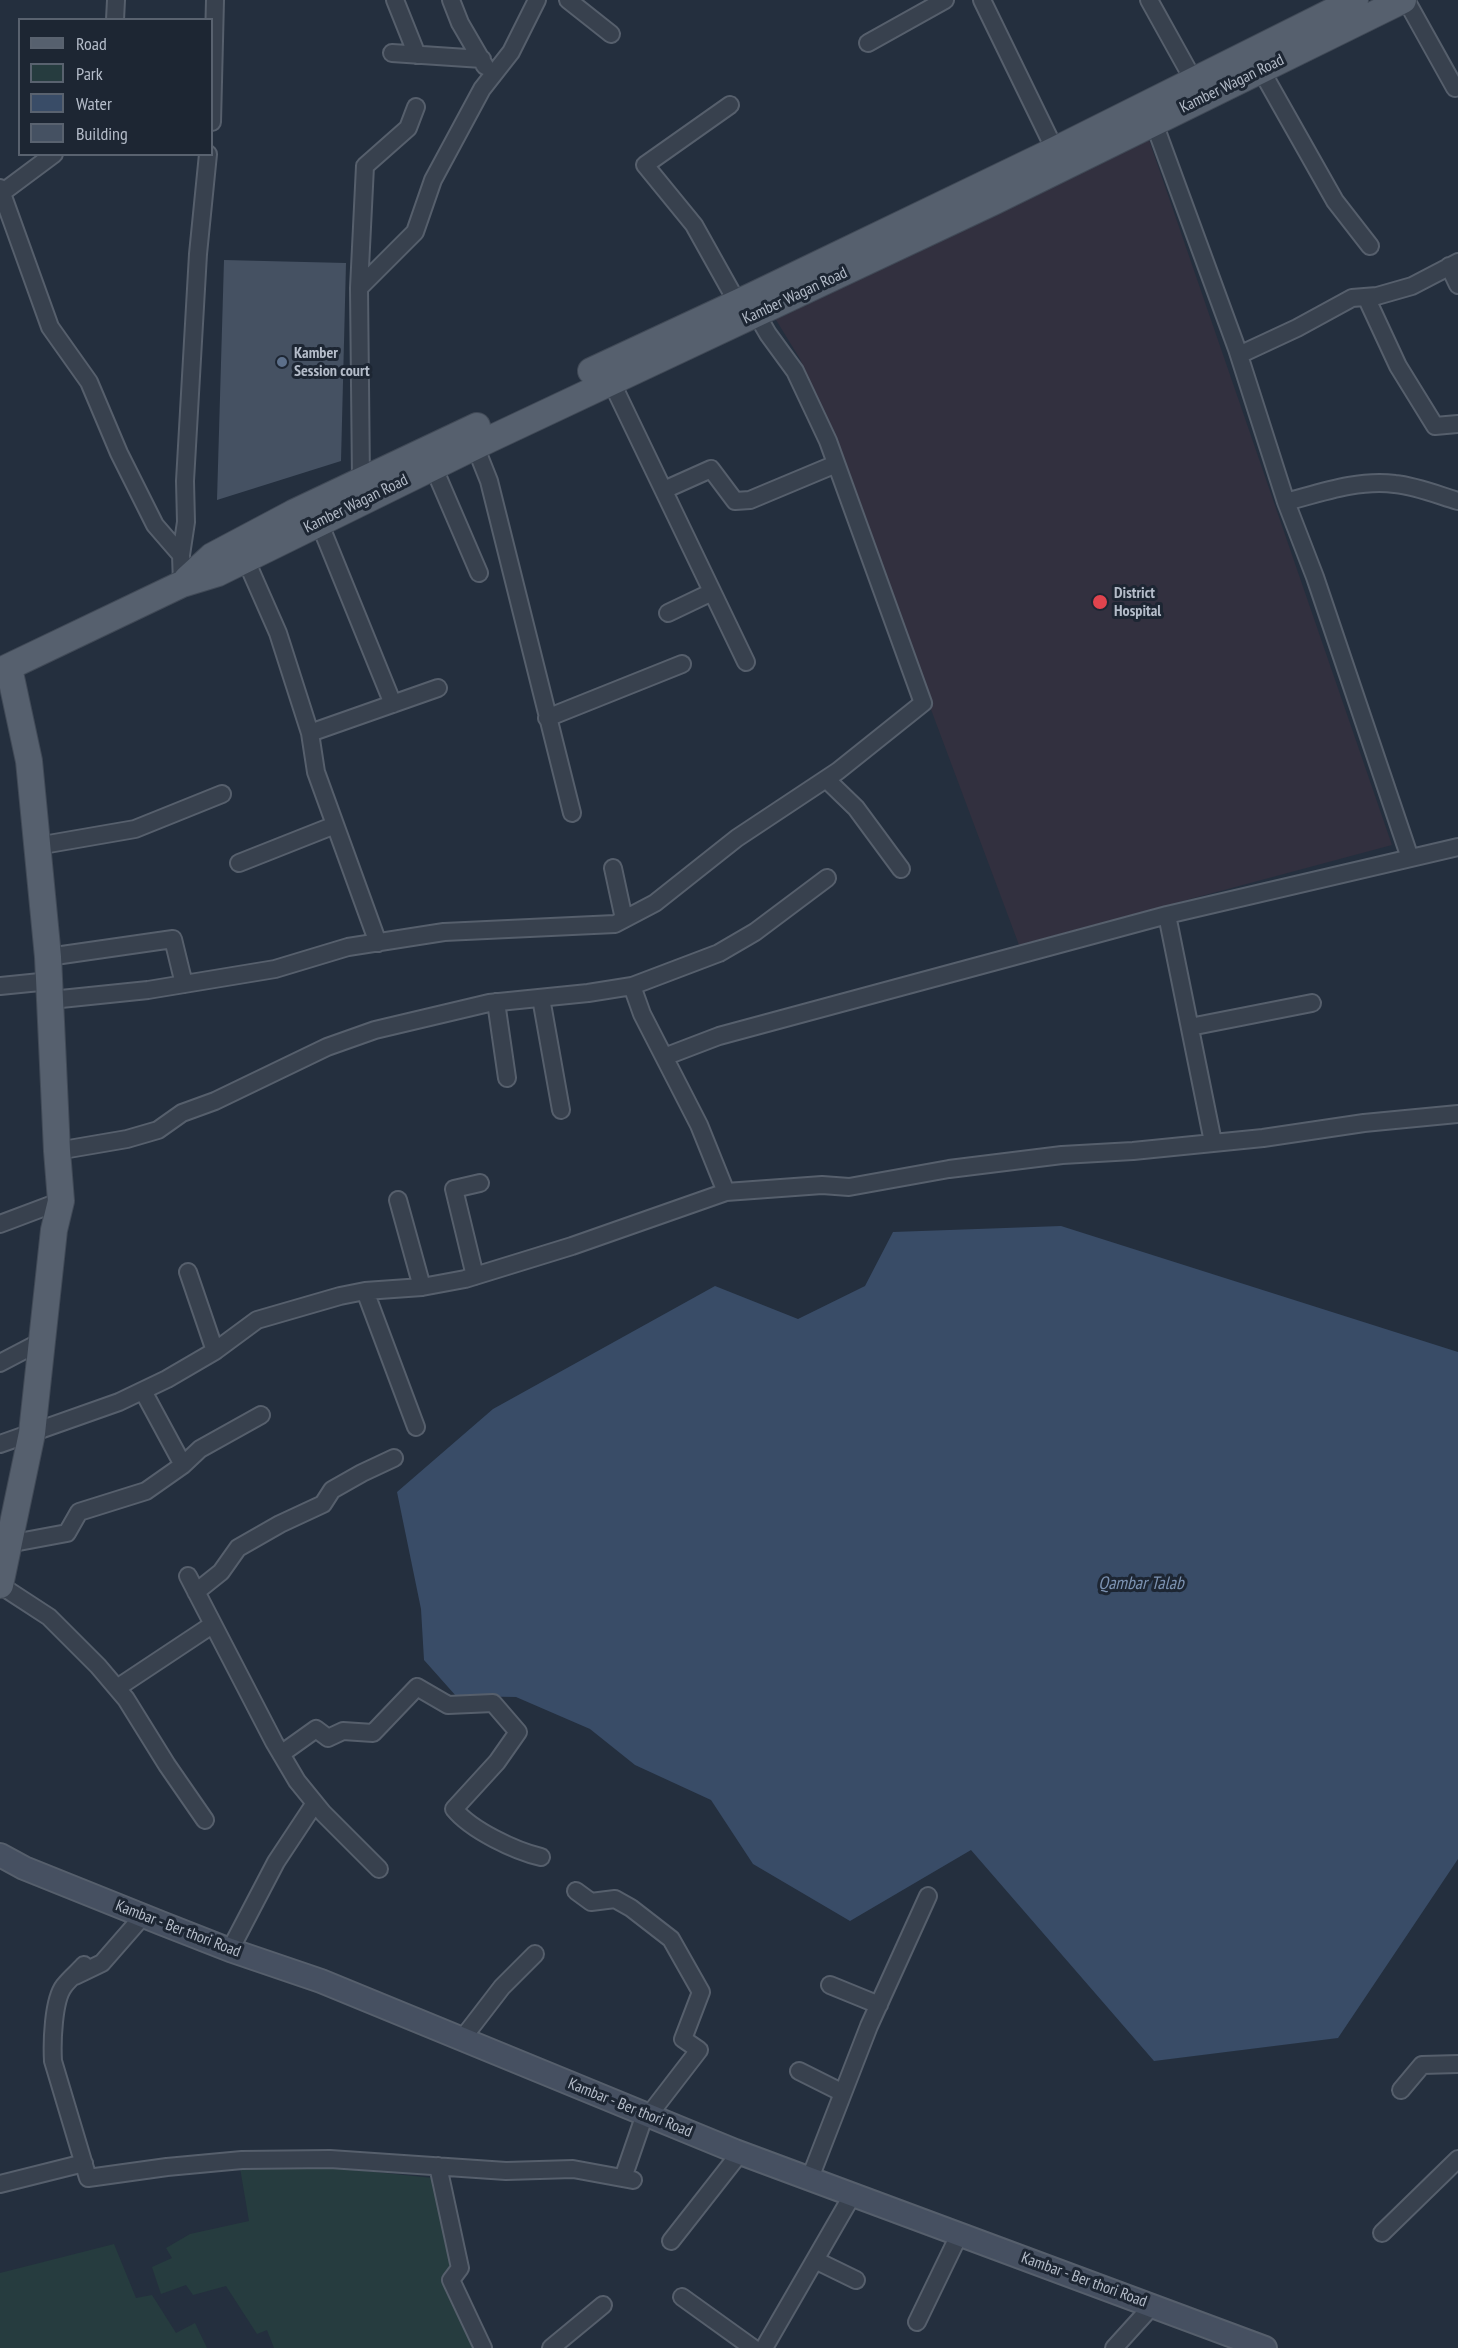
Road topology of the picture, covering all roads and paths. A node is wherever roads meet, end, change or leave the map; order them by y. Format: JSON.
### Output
{"nodes":[{"id":1,"x":116,"y":0,"type":"edge"},
{"id":2,"x":215,"y":0,"type":"edge"},
{"id":3,"x":395,"y":0,"type":"edge"},
{"id":4,"x":451,"y":0,"type":"edge"},
{"id":5,"x":537,"y":0,"type":"edge"},
{"id":6,"x":568,"y":0,"type":"edge"},
{"id":7,"x":982,"y":0,"type":"edge"},
{"id":8,"x":1149,"y":0,"type":"edge"},
{"id":9,"x":1355,"y":0,"type":"edge"},
{"id":10,"x":1405,"y":0,"type":"edge"},
{"id":11,"x":939,"y":1,"type":"edge"},
{"id":12,"x":115,"y":18,"type":"edge"},
{"id":13,"x":611,"y":34,"type":"dead end"},
{"id":14,"x":868,"y":43,"type":"dead end"},
{"id":15,"x":392,"y":53,"type":"dead end"},
{"id":16,"x":417,"y":55,"type":"junction"},
{"id":17,"x":482,"y":60,"type":"junction"},
{"id":18,"x":1261,"y":70,"type":"junction"},
{"id":19,"x":491,"y":77,"type":"junction"},
{"id":20,"x":213,"y":81,"type":"edge"},
{"id":21,"x":1194,"y":81,"type":"junction"},
{"id":22,"x":1455,"y":88,"type":"dead end"},
{"id":23,"x":730,"y":105,"type":"dead end"},
{"id":24,"x":416,"y":107,"type":"dead end"},
{"id":25,"x":1154,"y":123,"type":"junction"},
{"id":26,"x":1055,"y":150,"type":"junction"},
{"id":27,"x":51,"y":156,"type":"edge"},
{"id":28,"x":208,"y":156,"type":"edge"},
{"id":29,"x":1,"y":190,"type":"edge"},
{"id":30,"x":1370,"y":246,"type":"dead end"},
{"id":31,"x":1454,"y":264,"type":"edge"},
{"id":32,"x":1458,"y":285,"type":"edge"},
{"id":33,"x":359,"y":288,"type":"junction"},
{"id":34,"x":1365,"y":297,"type":"junction"},
{"id":35,"x":747,"y":308,"type":"junction"},
{"id":36,"x":1239,"y":355,"type":"junction"},
{"id":37,"x":611,"y":381,"type":"junction"},
{"id":38,"x":1458,"y":424,"type":"edge"},
{"id":39,"x":475,"y":446,"type":"junction"},
{"id":40,"x":836,"y":464,"type":"junction"},
{"id":41,"x":433,"y":466,"type":"junction"},
{"id":42,"x":360,"y":480,"type":"junction"},
{"id":43,"x":664,"y":490,"type":"junction"},
{"id":44,"x":1458,"y":501,"type":"edge"},
{"id":45,"x":1286,"y":502,"type":"junction"},
{"id":46,"x":318,"y":522,"type":"junction"},
{"id":47,"x":181,"y":555,"type":"junction"},
{"id":48,"x":245,"y":558,"type":"junction"},
{"id":49,"x":479,"y":573,"type":"dead end"},
{"id":50,"x":182,"y":584,"type":"junction"},
{"id":51,"x":712,"y":592,"type":"junction"},
{"id":52,"x":668,"y":613,"type":"dead end"},
{"id":53,"x":746,"y":662,"type":"dead end"},
{"id":54,"x":682,"y":664,"type":"dead end"},
{"id":55,"x":4,"y":669,"type":"edge"},
{"id":56,"x":438,"y":688,"type":"dead end"},
{"id":57,"x":393,"y":704,"type":"junction"},
{"id":58,"x":547,"y":718,"type":"junction"},
{"id":59,"x":310,"y":733,"type":"junction"},
{"id":60,"x":826,"y":779,"type":"junction"},
{"id":61,"x":222,"y":794,"type":"dead end"},
{"id":62,"x":572,"y":813,"type":"dead end"},
{"id":63,"x":335,"y":825,"type":"junction"},
{"id":64,"x":37,"y":846,"type":"junction"},
{"id":65,"x":1458,"y":847,"type":"edge"},
{"id":66,"x":1410,"y":858,"type":"junction"},
{"id":67,"x":239,"y":863,"type":"dead end"},
{"id":68,"x":613,"y":868,"type":"dead end"},
{"id":69,"x":901,"y":869,"type":"dead end"},
{"id":70,"x":827,"y":878,"type":"dead end"},
{"id":71,"x":1167,"y":915,"type":"junction"},
{"id":72,"x":624,"y":919,"type":"junction"},
{"id":73,"x":378,"y":943,"type":"junction"},
{"id":74,"x":50,"y":979,"type":"junction"},
{"id":75,"x":184,"y":984,"type":"junction"},
{"id":76,"x":0,"y":986,"type":"edge"},
{"id":77,"x":632,"y":986,"type":"junction"},
{"id":78,"x":541,"y":998,"type":"junction"},
{"id":79,"x":496,"y":1002,"type":"junction"},
{"id":80,"x":1312,"y":1003,"type":"dead end"},
{"id":81,"x":1190,"y":1027,"type":"junction"},
{"id":82,"x":664,"y":1057,"type":"junction"},
{"id":83,"x":507,"y":1078,"type":"dead end"},
{"id":84,"x":561,"y":1110,"type":"dead end"},
{"id":85,"x":1458,"y":1114,"type":"edge"},
{"id":86,"x":1214,"y":1142,"type":"junction"},
{"id":87,"x":57,"y":1151,"type":"junction"},
{"id":88,"x":480,"y":1183,"type":"dead end"},
{"id":89,"x":726,"y":1192,"type":"junction"},
{"id":90,"x":398,"y":1200,"type":"dead end"},
{"id":91,"x":61,"y":1201,"type":"junction"},
{"id":92,"x":0,"y":1224,"type":"edge"},
{"id":93,"x":188,"y":1272,"type":"dead end"},
{"id":94,"x":475,"y":1276,"type":"junction"},
{"id":95,"x":422,"y":1287,"type":"junction"},
{"id":96,"x":365,"y":1291,"type":"junction"},
{"id":97,"x":42,"y":1341,"type":"junction"},
{"id":98,"x":215,"y":1351,"type":"junction"},
{"id":99,"x":0,"y":1363,"type":"edge"},
{"id":100,"x":143,"y":1391,"type":"junction"},
{"id":101,"x":261,"y":1415,"type":"dead end"},
{"id":102,"x":416,"y":1427,"type":"dead end"},
{"id":103,"x":32,"y":1433,"type":"junction"},
{"id":104,"x":0,"y":1444,"type":"edge"},
{"id":105,"x":394,"y":1458,"type":"dead end"},
{"id":106,"x":183,"y":1465,"type":"junction"},
{"id":107,"x":5,"y":1555,"type":"edge"},
{"id":108,"x":188,"y":1576,"type":"dead end"},
{"id":109,"x":0,"y":1585,"type":"edge"},
{"id":110,"x":196,"y":1592,"type":"junction"},
{"id":111,"x":212,"y":1625,"type":"junction"},
{"id":112,"x":117,"y":1688,"type":"junction"},
{"id":113,"x":281,"y":1754,"type":"junction"},
{"id":114,"x":315,"y":1803,"type":"junction"},
{"id":115,"x":205,"y":1820,"type":"dead end"},
{"id":116,"x":0,"y":1855,"type":"edge"},
{"id":117,"x":541,"y":1857,"type":"dead end"},
{"id":118,"x":379,"y":1869,"type":"dead end"},
{"id":119,"x":576,"y":1891,"type":"dead end"},
{"id":120,"x":928,"y":1896,"type":"dead end"},
{"id":121,"x":143,"y":1916,"type":"junction"},
{"id":122,"x":230,"y":1950,"type":"junction"},
{"id":123,"x":535,"y":1954,"type":"dead end"},
{"id":124,"x":830,"y":1985,"type":"dead end"},
{"id":125,"x":879,"y":2005,"type":"junction"},
{"id":126,"x":462,"y":2039,"type":"junction"},
{"id":127,"x":1458,"y":2064,"type":"edge"},
{"id":128,"x":799,"y":2071,"type":"dead end"},
{"id":129,"x":1401,"y":2090,"type":"dead end"},
{"id":130,"x":843,"y":2093,"type":"junction"},
{"id":131,"x":647,"y":2115,"type":"junction"},
{"id":132,"x":740,"y":2152,"type":"junction"},
{"id":133,"x":1458,"y":2159,"type":"edge"},
{"id":134,"x":84,"y":2163,"type":"junction"},
{"id":135,"x":438,"y":2166,"type":"junction"},
{"id":136,"x":810,"y":2178,"type":"junction"},
{"id":137,"x":0,"y":2184,"type":"edge"},
{"id":138,"x":853,"y":2194,"type":"junction"},
{"id":139,"x":960,"y":2233,"type":"junction"},
{"id":140,"x":1382,"y":2233,"type":"dead end"},
{"id":141,"x":671,"y":2241,"type":"dead end"},
{"id":142,"x":815,"y":2260,"type":"junction"},
{"id":143,"x":856,"y":2280,"type":"dead end"},
{"id":144,"x":682,"y":2297,"type":"dead end"},
{"id":145,"x":603,"y":2305,"type":"dead end"},
{"id":146,"x":1153,"y":2305,"type":"junction"},
{"id":147,"x":916,"y":2322,"type":"dead end"},
{"id":148,"x":483,"y":2348,"type":"edge"},
{"id":149,"x":551,"y":2348,"type":"edge"},
{"id":150,"x":753,"y":2348,"type":"edge"},
{"id":151,"x":764,"y":2348,"type":"edge"},
{"id":152,"x":1114,"y":2348,"type":"edge"},
{"id":153,"x":1265,"y":2348,"type":"edge"}],
"edges":[{"from":1,"to":12,"type":"street"},
{"from":2,"to":20,"type":"street"},
{"from":3,"to":16,"type":"street"},
{"from":4,"to":17,"type":"street"},
{"from":5,"to":19,"type":"street"},
{"from":6,"to":13,"type":"street"},
{"from":7,"to":26,"type":"street"},
{"from":8,"to":21,"type":"street"},
{"from":9,"to":21,"type":"main road","name":"Kamber Wagan Road"},
{"from":10,"to":18,"type":"main road","name":"Kamber Wagan Road"},
{"from":10,"to":22,"type":"street"},
{"from":11,"to":14,"type":"street"},
{"from":15,"to":16,"type":"street"},
{"from":16,"to":17,"type":"street"},
{"from":17,"to":19,"type":"street"},
{"from":18,"to":25,"type":"main road","name":"Kamber Wagan Road"},
{"from":18,"to":30,"type":"street"},
{"from":19,"to":33,"type":"street"},
{"from":21,"to":26,"type":"main road","name":"Kamber Wagan Road"},
{"from":23,"to":35,"type":"street"},
{"from":24,"to":33,"type":"street"},
{"from":25,"to":35,"type":"main road","name":"Kamber Wagan Road"},
{"from":25,"to":36,"type":"street"},
{"from":26,"to":35,"type":"main road","name":"Kamber Wagan Road"},
{"from":27,"to":29,"type":"street"},
{"from":28,"to":47,"type":"street"},
{"from":29,"to":47,"type":"street"},
{"from":31,"to":32,"type":"street"},
{"from":31,"to":34,"type":"street"},
{"from":33,"to":42,"type":"street"},
{"from":34,"to":36,"type":"street"},
{"from":34,"to":38,"type":"street"},
{"from":35,"to":37,"type":"main road","name":"Kamber Wagan Road"},
{"from":35,"to":40,"type":"street"},
{"from":35,"to":42,"type":"main road","name":"Kamber Wagan Road"},
{"from":36,"to":45,"type":"street"},
{"from":37,"to":39,"type":"main road","name":"Kamber Wagan Road"},
{"from":37,"to":43,"type":"street"},
{"from":39,"to":41,"type":"main road","name":"Kamber Wagan Road"},
{"from":39,"to":58,"type":"street"},
{"from":40,"to":43,"type":"street"},
{"from":40,"to":60,"type":"street"},
{"from":41,"to":46,"type":"main road","name":"Kamber Wagan Road"},
{"from":41,"to":49,"type":"street"},
{"from":42,"to":50,"type":"main road","name":"Kamber Wagan Road"},
{"from":43,"to":51,"type":"street"},
{"from":44,"to":45,"type":"street"},
{"from":45,"to":66,"type":"street"},
{"from":46,"to":48,"type":"main road","name":"Kamber Wagan Road"},
{"from":46,"to":57,"type":"street"},
{"from":47,"to":50,"type":"street"},
{"from":48,"to":50,"type":"main road","name":"Kamber Wagan Road"},
{"from":48,"to":59,"type":"street"},
{"from":50,"to":55,"type":"main road","name":"Kamber Wagan Road"},
{"from":51,"to":52,"type":"street"},
{"from":51,"to":53,"type":"street"},
{"from":54,"to":58,"type":"street"},
{"from":55,"to":64,"type":"main road"},
{"from":56,"to":57,"type":"street"},
{"from":57,"to":59,"type":"street"},
{"from":58,"to":62,"type":"street"},
{"from":59,"to":63,"type":"street"},
{"from":60,"to":69,"type":"street"},
{"from":60,"to":72,"type":"street"},
{"from":61,"to":64,"type":"street"},
{"from":63,"to":67,"type":"street"},
{"from":63,"to":73,"type":"street"},
{"from":64,"to":74,"type":"main road"},
{"from":65,"to":66,"type":"street"},
{"from":66,"to":71,"type":"street"},
{"from":68,"to":72,"type":"street"},
{"from":70,"to":77,"type":"street"},
{"from":71,"to":81,"type":"street"},
{"from":71,"to":82,"type":"street"},
{"from":72,"to":73,"type":"street"},
{"from":73,"to":75,"type":"street"},
{"from":74,"to":75,"type":"street"},
{"from":74,"to":75,"type":"street"},
{"from":74,"to":76,"type":"street"},
{"from":74,"to":87,"type":"main road"},
{"from":77,"to":78,"type":"street"},
{"from":77,"to":82,"type":"street"},
{"from":78,"to":79,"type":"street"},
{"from":78,"to":84,"type":"street"},
{"from":79,"to":83,"type":"street"},
{"from":79,"to":87,"type":"street"},
{"from":80,"to":81,"type":"street"},
{"from":81,"to":86,"type":"street"},
{"from":82,"to":89,"type":"street"},
{"from":85,"to":86,"type":"street"},
{"from":86,"to":89,"type":"street"},
{"from":87,"to":91,"type":"main road"},
{"from":88,"to":94,"type":"street"},
{"from":89,"to":94,"type":"street"},
{"from":90,"to":95,"type":"street"},
{"from":91,"to":92,"type":"street"},
{"from":91,"to":97,"type":"main road"},
{"from":93,"to":98,"type":"street"},
{"from":94,"to":95,"type":"street"},
{"from":95,"to":96,"type":"street"},
{"from":96,"to":98,"type":"street"},
{"from":96,"to":102,"type":"street"},
{"from":97,"to":99,"type":"street"},
{"from":97,"to":103,"type":"main road"},
{"from":98,"to":100,"type":"street"},
{"from":100,"to":103,"type":"street"},
{"from":100,"to":106,"type":"street"},
{"from":101,"to":106,"type":"street"},
{"from":103,"to":104,"type":"street"},
{"from":103,"to":107,"type":"main road"},
{"from":105,"to":110,"type":"street"},
{"from":106,"to":107,"type":"street"},
{"from":107,"to":109,"type":"main road"},
{"from":108,"to":110,"type":"street"},
{"from":109,"to":112,"type":"street"},
{"from":110,"to":111,"type":"street"},
{"from":111,"to":112,"type":"street"},
{"from":111,"to":113,"type":"street"},
{"from":112,"to":115,"type":"street"},
{"from":113,"to":114,"type":"street"},
{"from":113,"to":117,"type":"street"},
{"from":114,"to":118,"type":"street"},
{"from":114,"to":122,"type":"street"},
{"from":116,"to":121,"type":"street","name":"Kambar - Ber thori Road"},
{"from":119,"to":131,"type":"street"},
{"from":120,"to":125,"type":"street"},
{"from":121,"to":122,"type":"street","name":"Kambar - Ber thori Road"},
{"from":121,"to":134,"type":"street"},
{"from":122,"to":126,"type":"street","name":"Kambar - Ber thori Road"},
{"from":123,"to":126,"type":"street"},
{"from":124,"to":125,"type":"street"},
{"from":125,"to":130,"type":"street"},
{"from":126,"to":131,"type":"street","name":"Kambar - Ber thori Road"},
{"from":127,"to":129,"type":"street"},
{"from":128,"to":130,"type":"street"},
{"from":130,"to":136,"type":"street"},
{"from":131,"to":132,"type":"street","name":"Kambar - Ber thori Road"},
{"from":131,"to":135,"type":"street"},
{"from":132,"to":136,"type":"street","name":"Kambar - Ber thori Road"},
{"from":132,"to":141,"type":"street"},
{"from":133,"to":140,"type":"street"},
{"from":134,"to":135,"type":"street"},
{"from":134,"to":137,"type":"street"},
{"from":135,"to":148,"type":"street"},
{"from":136,"to":138,"type":"street","name":"Kambar - Ber thori Road"},
{"from":138,"to":139,"type":"street","name":"Kambar - Ber thori Road"},
{"from":138,"to":142,"type":"street"},
{"from":139,"to":146,"type":"street","name":"Kambar - Ber thori Road"},
{"from":139,"to":147,"type":"street"},
{"from":142,"to":143,"type":"street"},
{"from":142,"to":151,"type":"street"},
{"from":144,"to":150,"type":"street"},
{"from":145,"to":149,"type":"street"},
{"from":146,"to":152,"type":"street"},
{"from":146,"to":153,"type":"street","name":"Kambar - Ber thori Road"}]}
